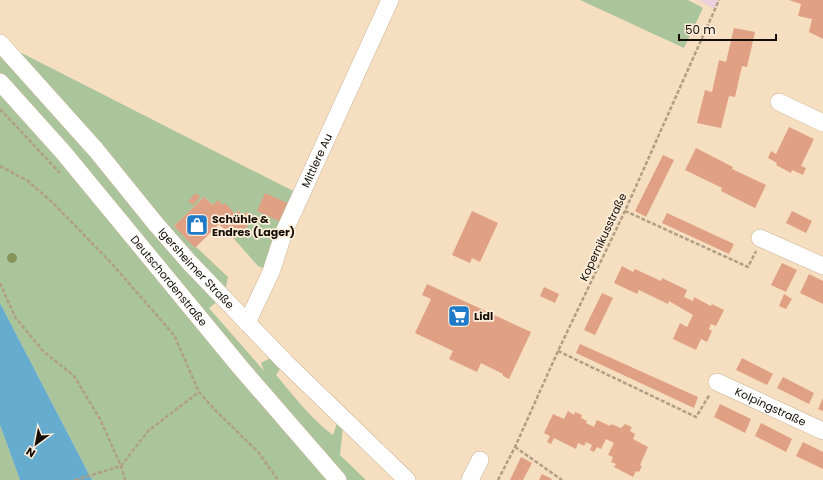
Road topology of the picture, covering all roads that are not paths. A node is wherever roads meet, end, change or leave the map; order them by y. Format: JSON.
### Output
{"nodes":[{"id":1,"x":390,"y":0,"type":"edge"},
{"id":2,"x":0,"y":43,"type":"edge"},
{"id":3,"x":0,"y":82,"type":"edge"},
{"id":4,"x":779,"y":102,"type":"dead end"},
{"id":5,"x":823,"y":123,"type":"edge"},
{"id":6,"x":758,"y":244,"type":"road end"},
{"id":7,"x":823,"y":266,"type":"edge"},
{"id":8,"x":247,"y":322,"type":"junction"},
{"id":9,"x":717,"y":382,"type":"road end"},
{"id":10,"x":823,"y":431,"type":"edge"},
{"id":11,"x":480,"y":460,"type":"dead end"},
{"id":12,"x":338,"y":480,"type":"edge"},
{"id":13,"x":407,"y":480,"type":"edge"},
{"id":14,"x":470,"y":480,"type":"edge"}],
"edges":[{"from":1,"to":8,"type":"street","name":"Mittlere Au"},
{"from":2,"to":8,"type":"street","name":"Igersheimer Straße"},
{"from":3,"to":12,"type":"street","name":"Deutschordenstraße"},
{"from":4,"to":5,"type":"street"},
{"from":6,"to":7,"type":"street"},
{"from":8,"to":13,"type":"street","name":"Igersheimer Straße"},
{"from":9,"to":10,"type":"street","name":"Kolpingstraße"},
{"from":11,"to":14,"type":"street"}]}
